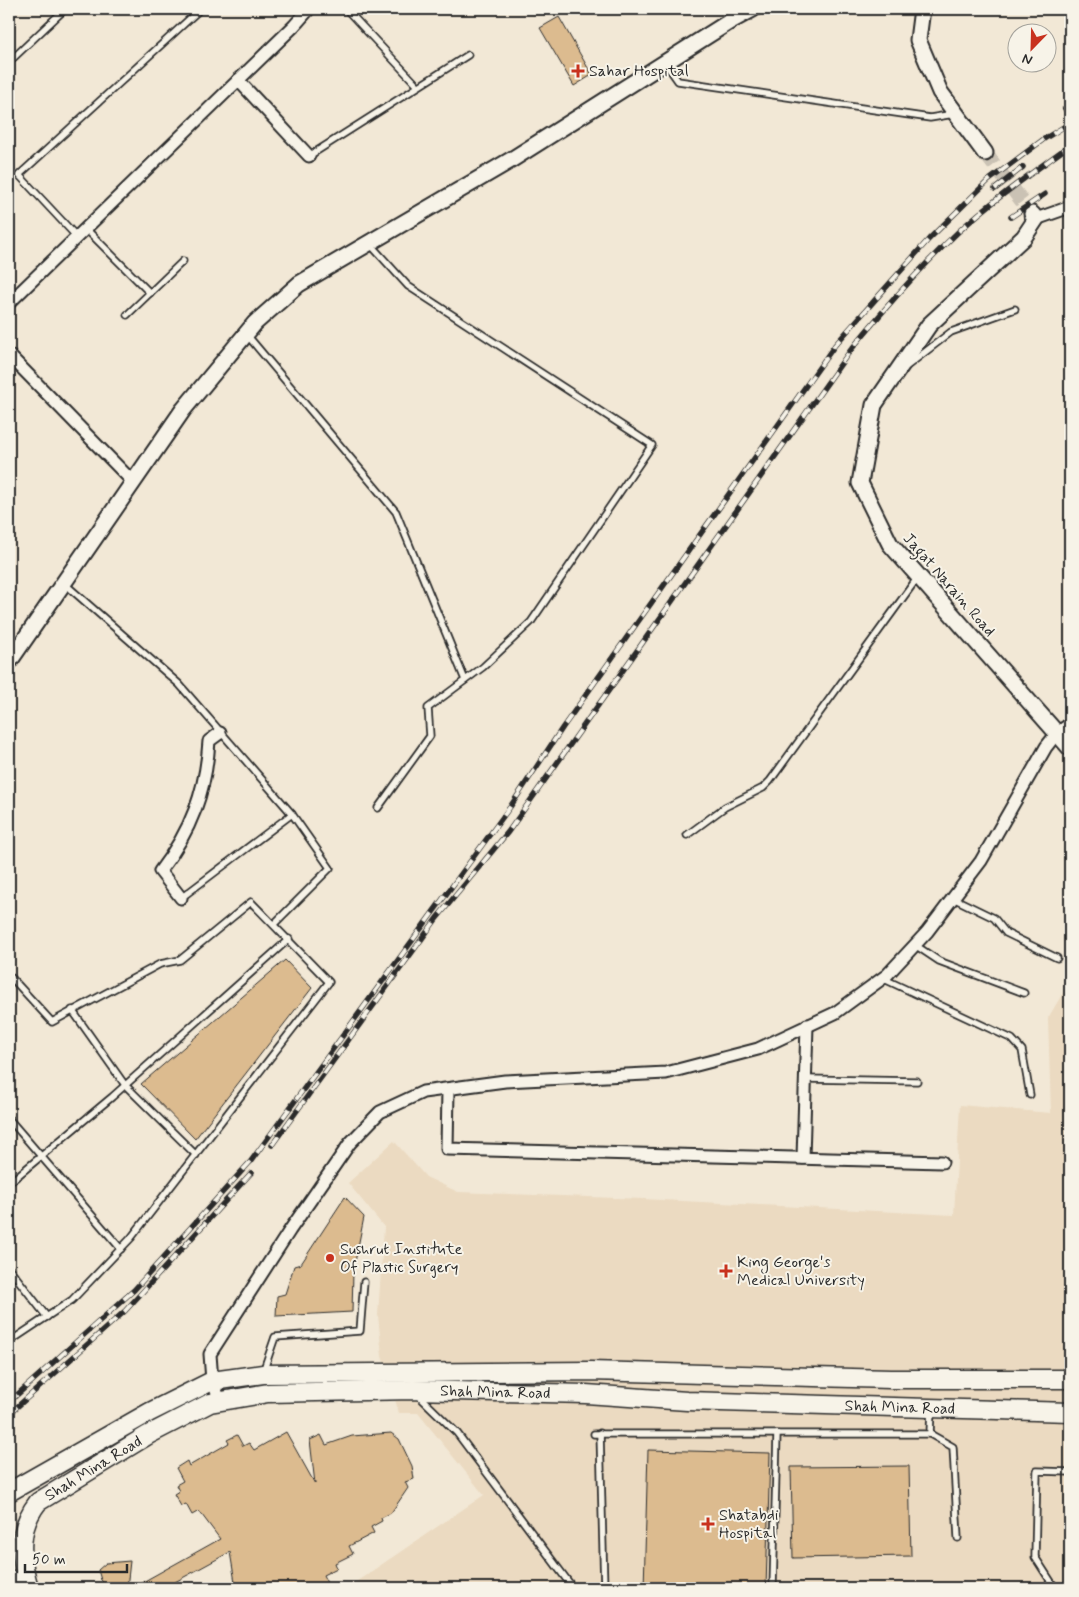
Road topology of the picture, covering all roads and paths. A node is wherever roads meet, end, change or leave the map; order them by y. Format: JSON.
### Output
{"nodes":[{"id":1,"x":65,"y":9,"type":"edge"},
{"id":2,"x":309,"y":9,"type":"edge"},
{"id":3,"x":346,"y":9,"type":"edge"},
{"id":4,"x":922,"y":9,"type":"edge"},
{"id":5,"x":749,"y":10,"type":"edge"},
{"id":6,"x":197,"y":12,"type":"dead end"},
{"id":7,"x":468,"y":55,"type":"dead end"},
{"id":8,"x":9,"y":62,"type":"edge"},
{"id":9,"x":664,"y":62,"type":"junction"},
{"id":10,"x":238,"y":80,"type":"junction"},
{"id":11,"x":418,"y":86,"type":"junction"},
{"id":12,"x":1070,"y":104,"type":"edge"},
{"id":13,"x":957,"y":113,"type":"junction"},
{"id":14,"x":1070,"y":121,"type":"edge"},
{"id":15,"x":985,"y":153,"type":"tunnel mouth"},
{"id":16,"x":309,"y":156,"type":"joint"},
{"id":17,"x":1070,"y":207,"type":"edge"},
{"id":18,"x":1034,"y":217,"type":"joint"},
{"id":19,"x":81,"y":233,"type":"junction"},
{"id":20,"x":369,"y":243,"type":"junction"},
{"id":21,"x":183,"y":261,"type":"dead end"},
{"id":22,"x":150,"y":294,"type":"junction"},
{"id":23,"x":9,"y":303,"type":"edge"},
{"id":24,"x":1015,"y":309,"type":"dead end"},
{"id":25,"x":128,"y":315,"type":"dead end"},
{"id":26,"x":246,"y":334,"type":"junction"},
{"id":27,"x":9,"y":355,"type":"edge"},
{"id":28,"x":894,"y":376,"type":"junction"},
{"id":29,"x":134,"y":483,"type":"junction"},
{"id":30,"x":918,"y":577,"type":"junction"},
{"id":31,"x":64,"y":584,"type":"junction"},
{"id":32,"x":9,"y":662,"type":"edge"},
{"id":33,"x":465,"y":680,"type":"junction"},
{"id":34,"x":1070,"y":724,"type":"edge"},
{"id":35,"x":220,"y":733,"type":"junction"},
{"id":36,"x":1057,"y":733,"type":"junction"},
{"id":37,"x":1070,"y":748,"type":"edge"},
{"id":38,"x":378,"y":808,"type":"dead end"},
{"id":39,"x":292,"y":814,"type":"junction"},
{"id":40,"x":687,"y":835,"type":"dead end"},
{"id":41,"x":180,"y":898,"type":"joint"},
{"id":42,"x":953,"y":898,"type":"junction"},
{"id":43,"x":274,"y":924,"type":"junction"},
{"id":44,"x":289,"y":939,"type":"junction"},
{"id":45,"x":915,"y":945,"type":"junction"},
{"id":46,"x":1057,"y":958,"type":"dead end"},
{"id":47,"x":9,"y":974,"type":"edge"},
{"id":48,"x":882,"y":978,"type":"junction"},
{"id":49,"x":1024,"y":993,"type":"dead end"},
{"id":50,"x":72,"y":1010,"type":"junction"},
{"id":51,"x":807,"y":1025,"type":"junction"},
{"id":52,"x":806,"y":1079,"type":"junction"},
{"id":53,"x":917,"y":1081,"type":"dead end"},
{"id":54,"x":125,"y":1086,"type":"junction"},
{"id":55,"x":448,"y":1088,"type":"junction"},
{"id":56,"x":1030,"y":1095,"type":"dead end"},
{"id":57,"x":9,"y":1119,"type":"edge"},
{"id":58,"x":196,"y":1155,"type":"junction"},
{"id":59,"x":41,"y":1157,"type":"junction"},
{"id":60,"x":803,"y":1158,"type":"junction"},
{"id":61,"x":942,"y":1162,"type":"dead end"},
{"id":62,"x":9,"y":1182,"type":"edge"},
{"id":63,"x":121,"y":1250,"type":"junction"},
{"id":64,"x":9,"y":1268,"type":"edge"},
{"id":65,"x":364,"y":1282,"type":"dead end"},
{"id":66,"x":47,"y":1317,"type":"junction"},
{"id":67,"x":9,"y":1342,"type":"edge"},
{"id":68,"x":410,"y":1373,"type":"junction"},
{"id":69,"x":263,"y":1374,"type":"junction"},
{"id":70,"x":677,"y":1374,"type":"junction"},
{"id":71,"x":891,"y":1379,"type":"junction"},
{"id":72,"x":1070,"y":1379,"type":"edge"},
{"id":73,"x":1027,"y":1380,"type":"junction"},
{"id":74,"x":212,"y":1381,"type":"junction"},
{"id":75,"x":413,"y":1390,"type":"junction"},
{"id":76,"x":220,"y":1400,"type":"junction"},
{"id":77,"x":676,"y":1400,"type":"junction"},
{"id":78,"x":890,"y":1406,"type":"junction"},
{"id":79,"x":931,"y":1407,"type":"junction"},
{"id":80,"x":1029,"y":1410,"type":"junction"},
{"id":81,"x":1070,"y":1412,"type":"edge"},
{"id":82,"x":777,"y":1434,"type":"junction"},
{"id":83,"x":930,"y":1434,"type":"junction"},
{"id":84,"x":1070,"y":1472,"type":"edge"},
{"id":85,"x":10,"y":1491,"type":"edge"},
{"id":86,"x":958,"y":1538,"type":"dead end"},
{"id":87,"x":9,"y":1579,"type":"edge"},
{"id":88,"x":16,"y":1588,"type":"edge"},
{"id":89,"x":29,"y":1588,"type":"edge"},
{"id":90,"x":573,"y":1588,"type":"edge"},
{"id":91,"x":604,"y":1588,"type":"edge"},
{"id":92,"x":773,"y":1588,"type":"edge"},
{"id":93,"x":1055,"y":1588,"type":"edge"}],
"edges":[{"from":1,"to":8,"type":"lane"},
{"from":2,"to":10,"type":"street"},
{"from":3,"to":11,"type":"lane"},
{"from":4,"to":13,"type":"street"},
{"from":5,"to":9,"type":"street"},
{"from":6,"to":19,"type":"lane"},
{"from":7,"to":11,"type":"lane"},
{"from":9,"to":13,"type":"lane"},
{"from":9,"to":20,"type":"street"},
{"from":10,"to":16,"type":"street"},
{"from":10,"to":19,"type":"street"},
{"from":11,"to":16,"type":"lane"},
{"from":12,"to":14,"type":"path"},
{"from":13,"to":15,"type":"street"},
{"from":17,"to":18,"type":"street"},
{"from":18,"to":28,"type":"street","name":"Jagat Narain Road"},
{"from":19,"to":22,"type":"lane"},
{"from":19,"to":23,"type":"street"},
{"from":20,"to":26,"type":"street"},
{"from":20,"to":33,"type":"lane"},
{"from":21,"to":22,"type":"lane"},
{"from":22,"to":25,"type":"lane"},
{"from":24,"to":28,"type":"lane"},
{"from":26,"to":29,"type":"street"},
{"from":26,"to":33,"type":"lane"},
{"from":27,"to":29,"type":"street"},
{"from":28,"to":30,"type":"street","name":"Jagat Narain Road"},
{"from":29,"to":31,"type":"street"},
{"from":30,"to":36,"type":"street","name":"Jagat Narain Road"},
{"from":30,"to":40,"type":"lane"},
{"from":31,"to":32,"type":"street"},
{"from":31,"to":35,"type":"lane"},
{"from":33,"to":38,"type":"lane"},
{"from":34,"to":36,"type":"street"},
{"from":35,"to":39,"type":"lane"},
{"from":35,"to":41,"type":"street"},
{"from":36,"to":37,"type":"street","name":"Jagat Narain Road"},
{"from":36,"to":42,"type":"street"},
{"from":39,"to":41,"type":"lane"},
{"from":39,"to":43,"type":"lane"},
{"from":42,"to":45,"type":"street"},
{"from":42,"to":46,"type":"lane"},
{"from":43,"to":44,"type":"lane"},
{"from":43,"to":50,"type":"lane"},
{"from":44,"to":54,"type":"lane"},
{"from":44,"to":58,"type":"lane"},
{"from":45,"to":48,"type":"street"},
{"from":45,"to":49,"type":"lane"},
{"from":47,"to":50,"type":"lane"},
{"from":48,"to":51,"type":"street"},
{"from":48,"to":56,"type":"lane"},
{"from":50,"to":54,"type":"lane"},
{"from":51,"to":52,"type":"street"},
{"from":51,"to":55,"type":"street"},
{"from":52,"to":53,"type":"lane"},
{"from":52,"to":60,"type":"street"},
{"from":54,"to":58,"type":"lane"},
{"from":54,"to":59,"type":"lane"},
{"from":55,"to":60,"type":"street"},
{"from":55,"to":74,"type":"street"},
{"from":57,"to":59,"type":"lane"},
{"from":58,"to":63,"type":"lane"},
{"from":59,"to":62,"type":"lane"},
{"from":59,"to":63,"type":"lane"},
{"from":60,"to":61,"type":"street"},
{"from":63,"to":66,"type":"lane"},
{"from":64,"to":66,"type":"lane"},
{"from":65,"to":69,"type":"lane"},
{"from":66,"to":67,"type":"lane"},
{"from":68,"to":69,"type":"main road","name":"Shah Mina Road"},
{"from":68,"to":70,"type":"main road","name":"Shah Mina Road"},
{"from":68,"to":75,"type":"lane"},
{"from":69,"to":74,"type":"main road","name":"Shah Mina Road"},
{"from":70,"to":71,"type":"main road","name":"Shah Mina Road"},
{"from":70,"to":77,"type":"main road"},
{"from":71,"to":73,"type":"main road","name":"Shah Mina Road"},
{"from":71,"to":78,"type":"main road"},
{"from":72,"to":73,"type":"main road","name":"Shah Mina Road"},
{"from":73,"to":80,"type":"main road"},
{"from":74,"to":76,"type":"street"},
{"from":74,"to":85,"type":"main road","name":"Shah Mina Road"},
{"from":75,"to":76,"type":"main road","name":"Shah Mina Road"},
{"from":75,"to":77,"type":"main road","name":"Shah Mina Road"},
{"from":75,"to":90,"type":"lane"},
{"from":76,"to":89,"type":"main road","name":"Shah Mina Road"},
{"from":77,"to":78,"type":"main road","name":"Shah Mina Road"},
{"from":78,"to":79,"type":"main road","name":"Shah Mina Road"},
{"from":79,"to":80,"type":"main road","name":"Shah Mina Road"},
{"from":79,"to":83,"type":"lane"},
{"from":80,"to":81,"type":"main road","name":"Shah Mina Road"},
{"from":82,"to":83,"type":"lane"},
{"from":82,"to":91,"type":"lane"},
{"from":82,"to":92,"type":"lane"},
{"from":83,"to":86,"type":"lane"},
{"from":84,"to":93,"type":"lane"},
{"from":87,"to":88,"type":"main road"}]}
